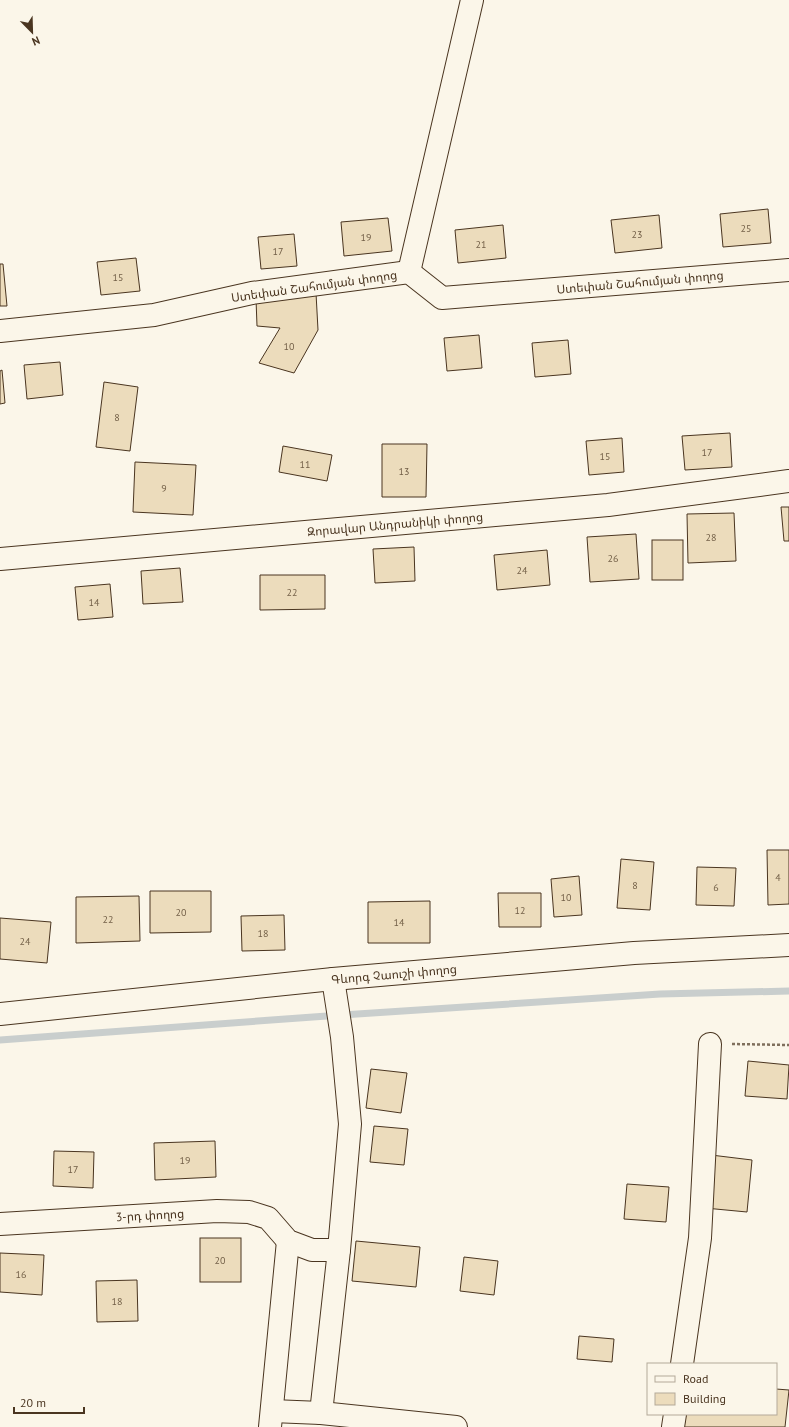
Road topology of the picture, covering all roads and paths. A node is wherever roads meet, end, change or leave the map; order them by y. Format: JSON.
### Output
{"nodes":[{"id":1,"x":472,"y":0,"type":"edge"},
{"id":2,"x":789,"y":270,"type":"edge"},
{"id":3,"x":409,"y":272,"type":"junction"},
{"id":4,"x":0,"y":331,"type":"edge"},
{"id":5,"x":789,"y":481,"type":"edge"},
{"id":6,"x":0,"y":559,"type":"edge"},
{"id":7,"x":789,"y":945,"type":"edge"},
{"id":8,"x":333,"y":979,"type":"junction"},
{"id":9,"x":0,"y":1014,"type":"edge"},
{"id":10,"x":710,"y":1044,"type":"joint"},
{"id":11,"x":789,"y":1046,"type":"edge"},
{"id":12,"x":0,"y":1224,"type":"edge"},
{"id":13,"x":288,"y":1241,"type":"junction"},
{"id":14,"x":339,"y":1250,"type":"junction"},
{"id":15,"x":682,"y":1363,"type":"edge"},
{"id":16,"x":321,"y":1413,"type":"junction"},
{"id":17,"x":675,"y":1415,"type":"edge"},
{"id":18,"x":271,"y":1419,"type":"edge"},
{"id":19,"x":456,"y":1427,"type":"edge"},
{"id":20,"x":673,"y":1427,"type":"edge"}],
"edges":[{"from":1,"to":3,"type":"street"},
{"from":2,"to":3,"type":"street","name":"Ստեփան Շահումյան փողոց"},
{"from":3,"to":4,"type":"street","name":"Ստեփան Շահումյան փողոց"},
{"from":5,"to":6,"type":"street","name":"Զորավար Անդրանիկի փողոց"},
{"from":7,"to":8,"type":"street","name":"Գևորգ Չաուշի փողոց"},
{"from":8,"to":9,"type":"street","name":"Գևորգ Չաուշի փողոց"},
{"from":8,"to":14,"type":"street"},
{"from":10,"to":11,"type":"path"},
{"from":10,"to":15,"type":"street"},
{"from":12,"to":13,"type":"street","name":"3-րդ փողոց"},
{"from":13,"to":14,"type":"street"},
{"from":13,"to":18,"type":"street"},
{"from":14,"to":16,"type":"street"},
{"from":16,"to":18,"type":"street"},
{"from":16,"to":19,"type":"street"},
{"from":17,"to":20,"type":"street"}]}
